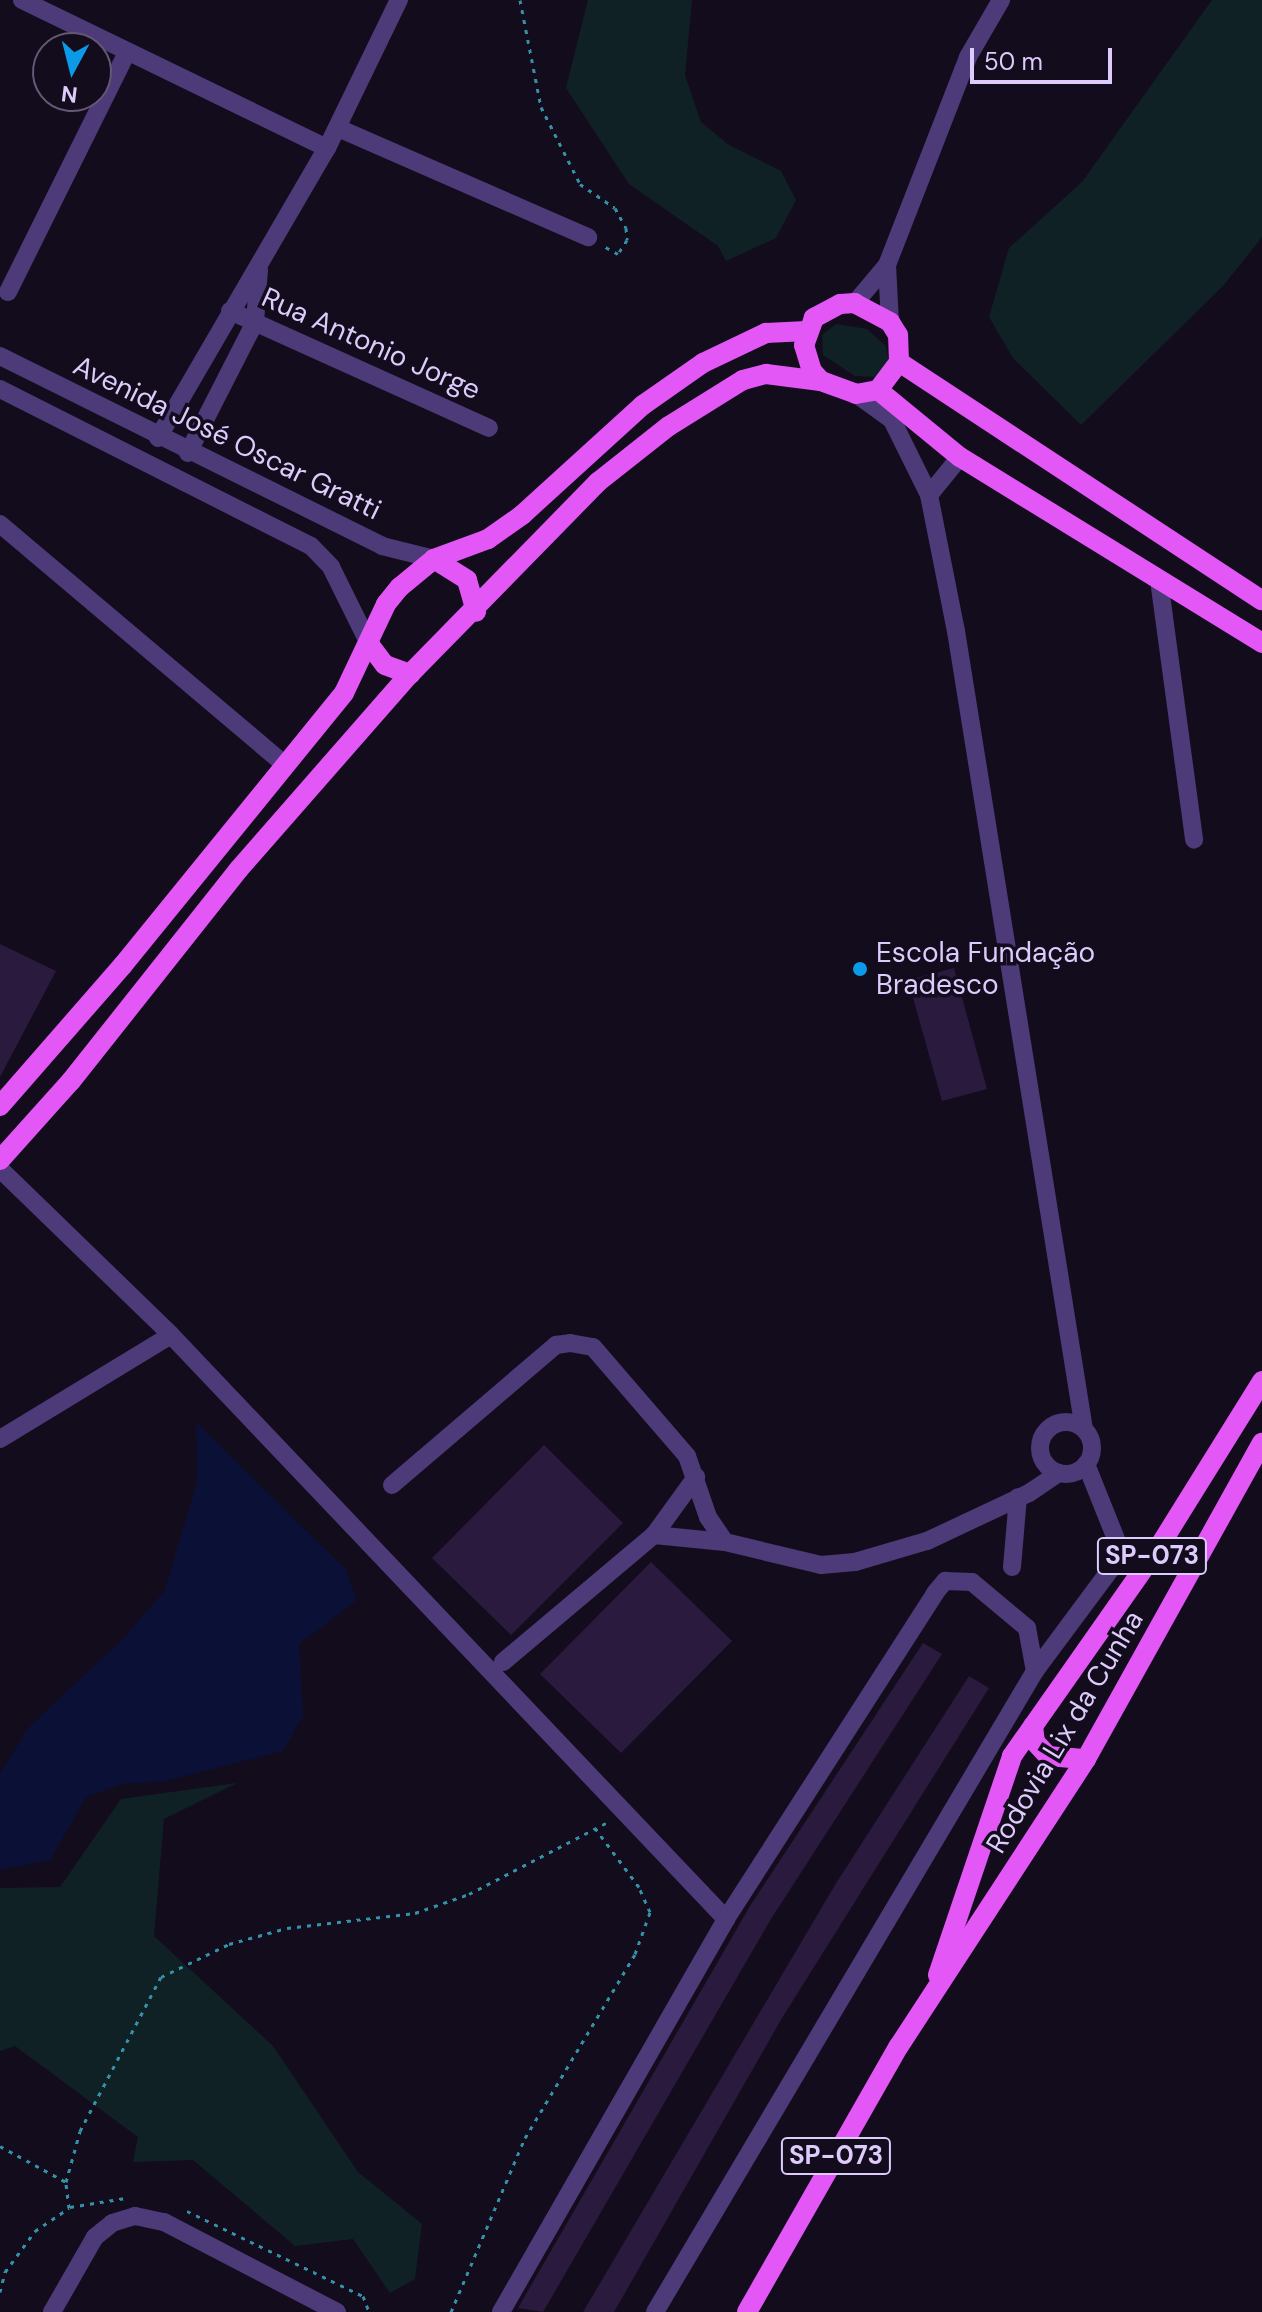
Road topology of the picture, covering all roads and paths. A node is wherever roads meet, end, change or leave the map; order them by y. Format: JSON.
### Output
{"nodes":[{"id":1,"x":22,"y":0,"type":"edge"},
{"id":2,"x":399,"y":0,"type":"edge"},
{"id":3,"x":520,"y":0,"type":"edge"},
{"id":4,"x":1001,"y":0,"type":"edge"},
{"id":5,"x":127,"y":52,"type":"junction"},
{"id":6,"x":338,"y":128,"type":"junction"},
{"id":7,"x":327,"y":148,"type":"junction"},
{"id":8,"x":588,"y":237,"type":"joint"},
{"id":9,"x":887,"y":265,"type":"junction"},
{"id":10,"x":259,"y":267,"type":"junction"},
{"id":11,"x":8,"y":292,"type":"dead end"},
{"id":12,"x":855,"y":303,"type":"junction"},
{"id":13,"x":230,"y":311,"type":"junction"},
{"id":14,"x":255,"y":322,"type":"junction"},
{"id":15,"x":890,"y":322,"type":"junction"},
{"id":16,"x":807,"y":331,"type":"junction"},
{"id":17,"x":0,"y":356,"type":"edge"},
{"id":18,"x":899,"y":362,"type":"junction"},
{"id":19,"x":821,"y":381,"type":"junction"},
{"id":20,"x":0,"y":389,"type":"edge"},
{"id":21,"x":878,"y":390,"type":"junction"},
{"id":22,"x":856,"y":394,"type":"junction"},
{"id":23,"x":489,"y":428,"type":"dead end"},
{"id":24,"x":158,"y":438,"type":"junction"},
{"id":25,"x":188,"y":453,"type":"junction"},
{"id":26,"x":960,"y":457,"type":"junction"},
{"id":27,"x":929,"y":495,"type":"junction"},
{"id":28,"x":3,"y":534,"type":"edge"},
{"id":29,"x":434,"y":559,"type":"junction"},
{"id":30,"x":1159,"y":580,"type":"junction"},
{"id":31,"x":1262,"y":600,"type":"edge"},
{"id":32,"x":476,"y":612,"type":"junction"},
{"id":33,"x":1262,"y":643,"type":"edge"},
{"id":34,"x":369,"y":644,"type":"junction"},
{"id":35,"x":410,"y":674,"type":"junction"},
{"id":36,"x":285,"y":765,"type":"junction"},
{"id":37,"x":1194,"y":840,"type":"dead end"},
{"id":38,"x":0,"y":1106,"type":"edge"},
{"id":39,"x":0,"y":1160,"type":"edge"},
{"id":40,"x":0,"y":1169,"type":"edge"},
{"id":41,"x":171,"y":1335,"type":"junction"},
{"id":42,"x":1262,"y":1381,"type":"edge"},
{"id":43,"x":1084,"y":1429,"type":"junction"},
{"id":44,"x":0,"y":1439,"type":"edge"},
{"id":45,"x":1262,"y":1443,"type":"edge"},
{"id":46,"x":1086,"y":1464,"type":"junction"},
{"id":47,"x":1059,"y":1473,"type":"junction"},
{"id":48,"x":696,"y":1477,"type":"junction"},
{"id":49,"x":392,"y":1485,"type":"dead end"},
{"id":50,"x":1018,"y":1497,"type":"junction"},
{"id":51,"x":654,"y":1535,"type":"junction"},
{"id":52,"x":725,"y":1542,"type":"junction"},
{"id":53,"x":1157,"y":1550,"type":"junction"},
{"id":54,"x":1122,"y":1554,"type":"junction"},
{"id":55,"x":1012,"y":1567,"type":"dead end"},
{"id":56,"x":1094,"y":1594,"type":"junction"},
{"id":57,"x":1099,"y":1632,"type":"junction"},
{"id":58,"x":503,"y":1662,"type":"dead end"},
{"id":59,"x":1035,"y":1671,"type":"junction"},
{"id":60,"x":1033,"y":1726,"type":"junction"},
{"id":61,"x":1086,"y":1759,"type":"junction"},
{"id":62,"x":626,"y":1813,"type":"junction"},
{"id":63,"x":595,"y":1828,"type":"junction"},
{"id":64,"x":726,"y":1919,"type":"junction"},
{"id":65,"x":929,"y":2002,"type":"junction"},
{"id":66,"x":0,"y":2146,"type":"edge"},
{"id":67,"x":66,"y":2182,"type":"junction"},
{"id":68,"x":0,"y":2292,"type":"edge"},
{"id":69,"x":52,"y":2312,"type":"edge"},
{"id":70,"x":337,"y":2312,"type":"edge"},
{"id":71,"x":451,"y":2312,"type":"edge"},
{"id":72,"x":501,"y":2312,"type":"edge"},
{"id":73,"x":655,"y":2312,"type":"edge"},
{"id":74,"x":747,"y":2312,"type":"edge"}],
"edges":[{"from":1,"to":5,"type":"street"},
{"from":2,"to":6,"type":"street"},
{"from":3,"to":8,"type":"path"},
{"from":4,"to":9,"type":"street"},
{"from":5,"to":7,"type":"street"},
{"from":5,"to":11,"type":"street"},
{"from":6,"to":7,"type":"street"},
{"from":6,"to":8,"type":"street"},
{"from":7,"to":10,"type":"street"},
{"from":9,"to":12,"type":"street"},
{"from":9,"to":15,"type":"street"},
{"from":10,"to":13,"type":"street"},
{"from":10,"to":14,"type":"street"},
{"from":12,"to":15,"type":"main road"},
{"from":12,"to":16,"type":"main road"},
{"from":13,"to":14,"type":"street","name":"Rua Antonio Jorge"},
{"from":13,"to":24,"type":"street"},
{"from":14,"to":23,"type":"street","name":"Rua Antonio Jorge"},
{"from":14,"to":25,"type":"street"},
{"from":15,"to":18,"type":"main road"},
{"from":16,"to":19,"type":"main road"},
{"from":16,"to":29,"type":"main road"},
{"from":17,"to":24,"type":"street","name":"Avenida José Oscar Gratti"},
{"from":18,"to":21,"type":"main road"},
{"from":18,"to":31,"type":"main road"},
{"from":19,"to":22,"type":"main road"},
{"from":19,"to":32,"type":"main road"},
{"from":20,"to":34,"type":"street","name":"Avenida José Oscar Gratti"},
{"from":21,"to":22,"type":"main road"},
{"from":21,"to":26,"type":"main road"},
{"from":22,"to":27,"type":"street"},
{"from":24,"to":25,"type":"street","name":"Avenida José Oscar Gratti"},
{"from":25,"to":29,"type":"street","name":"Avenida José Oscar Gratti"},
{"from":26,"to":27,"type":"street"},
{"from":26,"to":30,"type":"main road"},
{"from":27,"to":43,"type":"street"},
{"from":28,"to":36,"type":"street"},
{"from":29,"to":32,"type":"main road"},
{"from":29,"to":34,"type":"main road"},
{"from":30,"to":33,"type":"main road"},
{"from":30,"to":37,"type":"street"},
{"from":32,"to":35,"type":"main road"},
{"from":34,"to":35,"type":"main road"},
{"from":34,"to":36,"type":"main road"},
{"from":35,"to":39,"type":"main road"},
{"from":36,"to":38,"type":"main road"},
{"from":40,"to":41,"type":"street"},
{"from":41,"to":44,"type":"street"},
{"from":41,"to":62,"type":"street"},
{"from":42,"to":53,"type":"main road","name":"Rodovia Lix da Cunha","number":"SP-073"},
{"from":43,"to":46,"type":"street"},
{"from":43,"to":47,"type":"street"},
{"from":45,"to":61,"type":"main road","name":"Rodovia Lix da Cunha","number":"SP-073"},
{"from":46,"to":47,"type":"street"},
{"from":46,"to":54,"type":"street"},
{"from":47,"to":50,"type":"street"},
{"from":48,"to":49,"type":"street"},
{"from":48,"to":51,"type":"street"},
{"from":48,"to":52,"type":"street"},
{"from":50,"to":52,"type":"street"},
{"from":50,"to":55,"type":"street"},
{"from":51,"to":52,"type":"street"},
{"from":51,"to":58,"type":"street"},
{"from":53,"to":54,"type":"street"},
{"from":53,"to":57,"type":"main road","name":"Rodovia Lix da Cunha","number":"SP-073"},
{"from":54,"to":56,"type":"street"},
{"from":56,"to":57,"type":"street"},
{"from":56,"to":59,"type":"street"},
{"from":57,"to":60,"type":"main road","name":"Rodovia Lix da Cunha","number":"SP-073"},
{"from":59,"to":64,"type":"street"},
{"from":59,"to":73,"type":"street"},
{"from":60,"to":61,"type":"main road"},
{"from":60,"to":65,"type":"main road","name":"Rodovia Lix da Cunha","number":"SP-073"},
{"from":61,"to":65,"type":"main road","name":"Rodovia Lix da Cunha","number":"SP-073"},
{"from":62,"to":63,"type":"path"},
{"from":62,"to":64,"type":"street"},
{"from":63,"to":67,"type":"path"},
{"from":63,"to":71,"type":"path"},
{"from":64,"to":72,"type":"street"},
{"from":65,"to":74,"type":"main road","name":"Rodovia Lix da Cunha","number":"SP-073"},
{"from":66,"to":67,"type":"path"},
{"from":67,"to":68,"type":"path"},
{"from":69,"to":70,"type":"street"}]}
